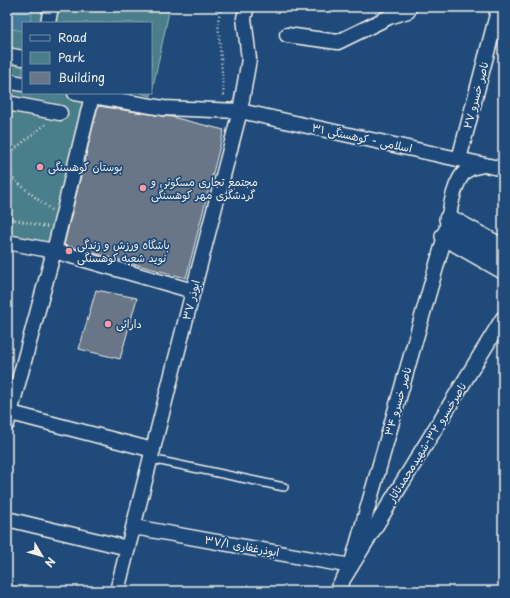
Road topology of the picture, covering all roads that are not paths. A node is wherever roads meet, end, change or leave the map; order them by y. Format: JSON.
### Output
{"nodes":[{"id":1,"x":51,"y":7,"type":"edge"},
{"id":2,"x":247,"y":7,"type":"edge"},
{"id":3,"x":409,"y":7,"type":"edge"},
{"id":4,"x":499,"y":7,"type":"edge"},
{"id":5,"x":48,"y":22,"type":"edge"},
{"id":6,"x":287,"y":35,"type":"dead end"},
{"id":7,"x":7,"y":55,"type":"edge"},
{"id":8,"x":22,"y":58,"type":"edge"},
{"id":9,"x":7,"y":81,"type":"edge"},
{"id":10,"x":22,"y":84,"type":"edge"},
{"id":11,"x":81,"y":94,"type":"edge"},
{"id":12,"x":92,"y":96,"type":"junction"},
{"id":13,"x":7,"y":103,"type":"edge"},
{"id":14,"x":240,"y":111,"type":"junction"},
{"id":15,"x":60,"y":113,"type":"road end"},
{"id":16,"x":459,"y":159,"type":"junction"},
{"id":17,"x":484,"y":165,"type":"junction"},
{"id":18,"x":503,"y":169,"type":"edge"},
{"id":19,"x":447,"y":228,"type":"junction"},
{"id":20,"x":7,"y":242,"type":"edge"},
{"id":21,"x":503,"y":249,"type":"edge"},
{"id":22,"x":54,"y":251,"type":"junction"},
{"id":23,"x":503,"y":269,"type":"edge"},
{"id":24,"x":193,"y":291,"type":"junction"},
{"id":25,"x":503,"y":318,"type":"edge"},
{"id":26,"x":8,"y":416,"type":"edge"},
{"id":27,"x":152,"y":455,"type":"junction"},
{"id":28,"x":284,"y":487,"type":"dead end"},
{"id":29,"x":7,"y":519,"type":"edge"},
{"id":30,"x":134,"y":527,"type":"junction"},
{"id":31,"x":128,"y":548,"type":"junction"},
{"id":32,"x":351,"y":566,"type":"junction"},
{"id":33,"x":117,"y":591,"type":"edge"},
{"id":34,"x":336,"y":591,"type":"edge"}],
"edges":[{"from":1,"to":5,"type":"street"},
{"from":2,"to":14,"type":"street","name":"ابوذر ۳۷"},
{"from":3,"to":6,"type":"street"},
{"from":4,"to":16,"type":"street","name":"ناصر خسرو ۲۷"},
{"from":7,"to":8,"type":"street"},
{"from":9,"to":10,"type":"street"},
{"from":11,"to":12,"type":"street","name":"اسلامی - کوهسنگی ۳۱"},
{"from":12,"to":14,"type":"street","name":"اسلامی - کوهسنگی ۳۱"},
{"from":12,"to":22,"type":"street"},
{"from":13,"to":15,"type":"street"},
{"from":14,"to":16,"type":"street","name":"اسلامی - کوهسنگی ۳۱"},
{"from":14,"to":24,"type":"street","name":"ابوذر ۳۷"},
{"from":16,"to":17,"type":"street","name":"اسلامی - کوهسنگی ۳۱"},
{"from":17,"to":18,"type":"street","name":"اسلامی - کوهسنگی ۳۱"},
{"from":17,"to":19,"type":"street","name":"ناصر خسرو ۳۴"},
{"from":19,"to":21,"type":"street"},
{"from":19,"to":23,"type":"street"},
{"from":19,"to":32,"type":"street","name":"ناصر خسرو ۳۴"},
{"from":20,"to":22,"type":"street"},
{"from":22,"to":24,"type":"street"},
{"from":22,"to":26,"type":"street"},
{"from":24,"to":27,"type":"street","name":"ابوذر ۳۷"},
{"from":25,"to":32,"type":"street","name":"ناصرخسرو ۳۲-شهیدمحمدتاتار"},
{"from":26,"to":27,"type":"street"},
{"from":27,"to":28,"type":"lane"},
{"from":27,"to":30,"type":"street","name":"ابوذر ۳۷"},
{"from":29,"to":31,"type":"street"},
{"from":30,"to":31,"type":"street","name":"ابوذر ۳۷"},
{"from":30,"to":32,"type":"street","name":"ابوذرغفاری ۳۷/۱"},
{"from":31,"to":33,"type":"street","name":"ابوذر ۳۷"},
{"from":32,"to":34,"type":"street"}]}
